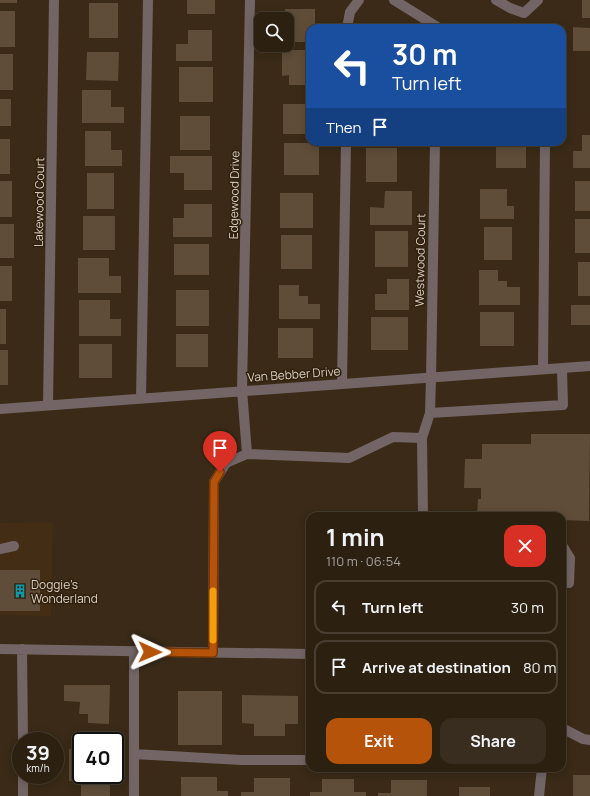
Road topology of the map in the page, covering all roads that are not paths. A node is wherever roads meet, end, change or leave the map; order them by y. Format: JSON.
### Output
{"nodes":[{"id":1,"x":54,"y":0,"type":"edge"},
{"id":2,"x":148,"y":0,"type":"edge"},
{"id":3,"x":250,"y":0,"type":"edge"},
{"id":4,"x":359,"y":0,"type":"edge"},
{"id":5,"x":394,"y":0,"type":"edge"},
{"id":6,"x":496,"y":0,"type":"edge"},
{"id":7,"x":538,"y":0,"type":"edge"},
{"id":8,"x":348,"y":24,"type":"edge"},
{"id":9,"x":433,"y":24,"type":"edge"},
{"id":10,"x":346,"y":146,"type":"edge"},
{"id":11,"x":435,"y":146,"type":"edge"},
{"id":12,"x":545,"y":146,"type":"edge"},
{"id":13,"x":590,"y":366,"type":"edge"},
{"id":14,"x":543,"y":369,"type":"junction"},
{"id":15,"x":562,"y":369,"type":"junction"},
{"id":16,"x":431,"y":379,"type":"junction"},
{"id":17,"x":342,"y":384,"type":"junction"},
{"id":18,"x":242,"y":390,"type":"junction"},
{"id":19,"x":141,"y":398,"type":"junction"},
{"id":20,"x":48,"y":405,"type":"junction"},
{"id":21,"x":0,"y":409,"type":"edge"},
{"id":22,"x":430,"y":413,"type":"junction"},
{"id":23,"x":422,"y":438,"type":"junction"},
{"id":24,"x":247,"y":454,"type":"junction"},
{"id":25,"x":423,"y":512,"type":"edge"},
{"id":26,"x":14,"y":546,"type":"dead end"},
{"id":27,"x":0,"y":549,"type":"edge"},
{"id":28,"x":566,"y":552,"type":"edge"},
{"id":29,"x":569,"y":583,"type":"dead end"},
{"id":30,"x":0,"y":649,"type":"edge"},
{"id":31,"x":22,"y":650,"type":"junction"},
{"id":32,"x":134,"y":651,"type":"junction"},
{"id":33,"x":213,"y":653,"type":"junction"},
{"id":34,"x":306,"y":654,"type":"edge"},
{"id":35,"x":566,"y":730,"type":"edge"},
{"id":36,"x":23,"y":732,"type":"edge"},
{"id":37,"x":590,"y":740,"type":"edge"},
{"id":38,"x":134,"y":754,"type":"junction"},
{"id":39,"x":306,"y":760,"type":"edge"},
{"id":40,"x":542,"y":772,"type":"edge"},
{"id":41,"x":23,"y":784,"type":"edge"},
{"id":42,"x":23,"y":796,"type":"edge"},
{"id":43,"x":134,"y":796,"type":"edge"},
{"id":44,"x":539,"y":796,"type":"edge"}],
"edges":[{"from":1,"to":20,"type":"street","name":"Lakewood Court"},
{"from":2,"to":19,"type":"street"},
{"from":3,"to":18,"type":"street","name":"Edgewood Drive"},
{"from":4,"to":8,"type":"street"},
{"from":5,"to":9,"type":"street"},
{"from":6,"to":7,"type":"street"},
{"from":10,"to":17,"type":"street"},
{"from":11,"to":16,"type":"street","name":"Westwood Court"},
{"from":12,"to":14,"type":"street"},
{"from":13,"to":15,"type":"street","name":"Van Bebber Drive"},
{"from":14,"to":15,"type":"street","name":"Van Bebber Drive"},
{"from":14,"to":16,"type":"street","name":"Van Bebber Drive"},
{"from":15,"to":22,"type":"street"},
{"from":16,"to":17,"type":"street","name":"Van Bebber Drive"},
{"from":16,"to":22,"type":"street","name":"Westwood Court"},
{"from":17,"to":18,"type":"street","name":"Van Bebber Drive"},
{"from":18,"to":19,"type":"street","name":"Van Bebber Drive"},
{"from":18,"to":24,"type":"street","name":"Edgewood Drive"},
{"from":19,"to":20,"type":"street","name":"Van Bebber Drive"},
{"from":20,"to":21,"type":"street","name":"Van Bebber Drive"},
{"from":22,"to":23,"type":"street","name":"Westwood Court"},
{"from":23,"to":24,"type":"street"},
{"from":23,"to":25,"type":"street","name":"Westwood Court"},
{"from":24,"to":33,"type":"street"},
{"from":26,"to":27,"type":"street"},
{"from":28,"to":29,"type":"street"},
{"from":30,"to":31,"type":"street"},
{"from":31,"to":32,"type":"street"},
{"from":31,"to":36,"type":"street"},
{"from":32,"to":33,"type":"street"},
{"from":32,"to":38,"type":"street"},
{"from":33,"to":34,"type":"street"},
{"from":35,"to":37,"type":"street"},
{"from":38,"to":39,"type":"street"},
{"from":38,"to":43,"type":"street"},
{"from":40,"to":44,"type":"street"},
{"from":41,"to":42,"type":"street"}]}
